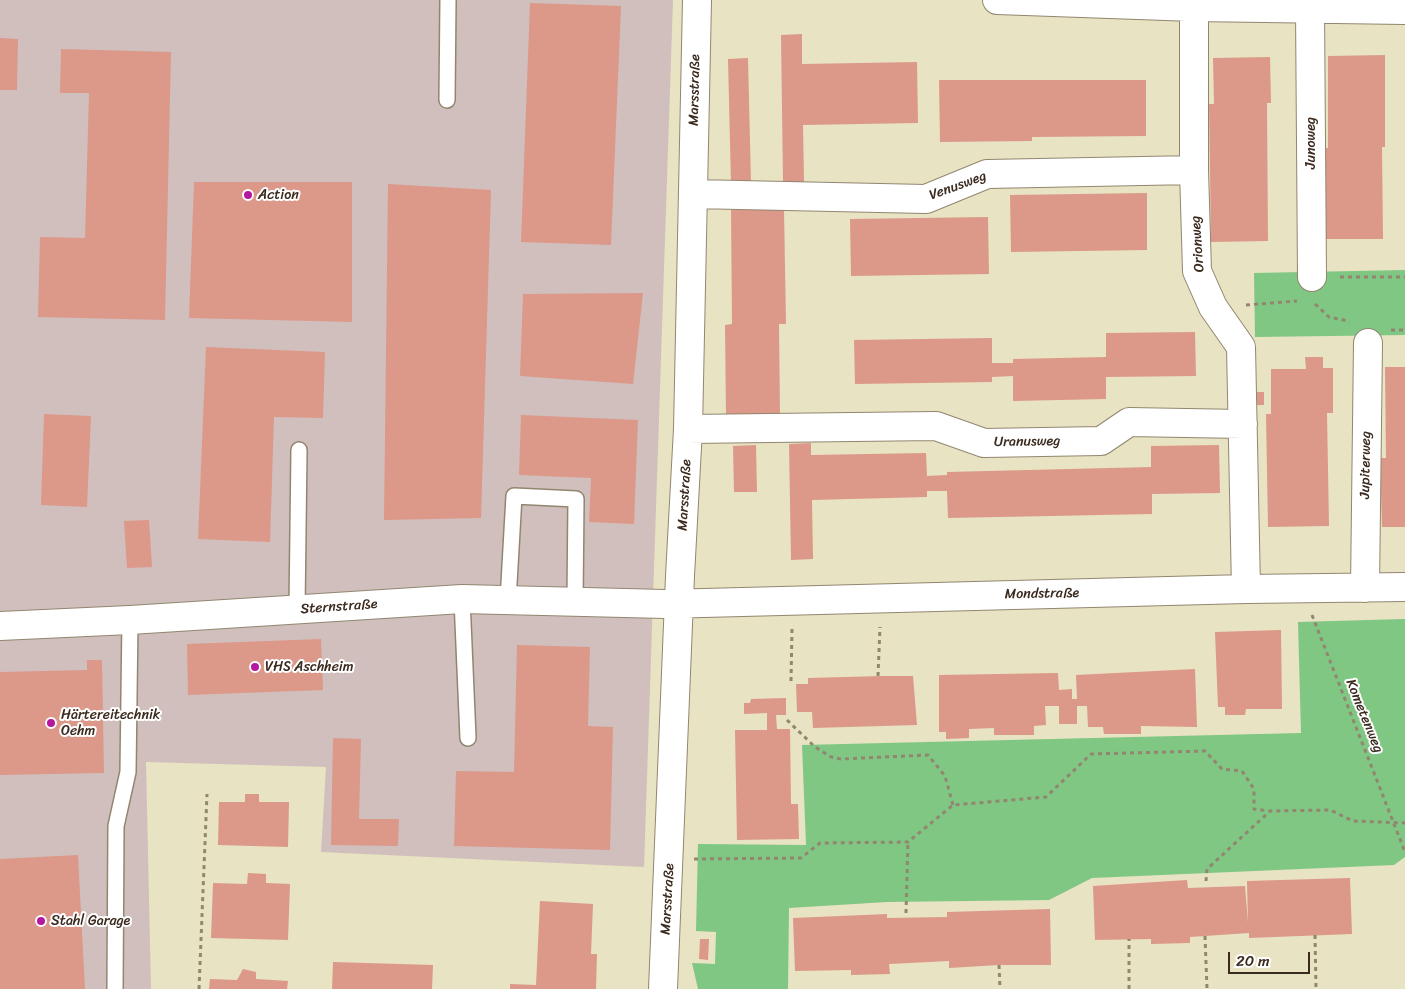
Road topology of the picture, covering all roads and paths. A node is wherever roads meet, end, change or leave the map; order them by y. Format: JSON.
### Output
{"nodes":[{"id":1,"x":448,"y":0,"type":"edge"},
{"id":2,"x":697,"y":0,"type":"edge"},
{"id":3,"x":996,"y":0,"type":"edge"},
{"id":4,"x":1194,"y":7,"type":"junction"},
{"id":5,"x":1310,"y":9,"type":"junction"},
{"id":6,"x":1405,"y":10,"type":"edge"},
{"id":7,"x":448,"y":100,"type":"dead end"},
{"id":8,"x":1194,"y":170,"type":"junction"},
{"id":9,"x":693,"y":194,"type":"junction"},
{"id":10,"x":1405,"y":277,"type":"edge"},
{"id":11,"x":1311,"y":289,"type":"junction"},
{"id":12,"x":1213,"y":308,"type":"junction"},
{"id":13,"x":1362,"y":335,"type":"joint"},
{"id":14,"x":1243,"y":424,"type":"junction"},
{"id":15,"x":688,"y":429,"type":"junction"},
{"id":16,"x":300,"y":450,"type":"dead end"},
{"id":17,"x":1405,"y":587,"type":"edge"},
{"id":18,"x":1365,"y":588,"type":"junction"},
{"id":19,"x":1246,"y":589,"type":"junction"},
{"id":20,"x":1301,"y":589,"type":"junction"},
{"id":21,"x":462,"y":599,"type":"junction"},
{"id":22,"x":882,"y":599,"type":"junction"},
{"id":23,"x":508,"y":601,"type":"junction"},
{"id":24,"x":792,"y":601,"type":"junction"},
{"id":25,"x":575,"y":602,"type":"junction"},
{"id":26,"x":679,"y":604,"type":"junction"},
{"id":27,"x":297,"y":610,"type":"junction"},
{"id":28,"x":130,"y":620,"type":"junction"},
{"id":29,"x":0,"y":626,"type":"edge"},
{"id":30,"x":878,"y":676,"type":"dead end"},
{"id":31,"x":791,"y":681,"type":"dead end"},
{"id":32,"x":787,"y":720,"type":"dead end"},
{"id":33,"x":468,"y":738,"type":"dead end"},
{"id":34,"x":207,"y":794,"type":"dead end"},
{"id":35,"x":953,"y":805,"type":"junction"},
{"id":36,"x":1269,"y":811,"type":"junction"},
{"id":37,"x":1394,"y":822,"type":"junction"},
{"id":38,"x":1405,"y":823,"type":"edge"},
{"id":39,"x":908,"y":842,"type":"junction"},
{"id":40,"x":1405,"y":852,"type":"edge"},
{"id":41,"x":670,"y":860,"type":"junction"},
{"id":42,"x":1206,"y":881,"type":"dead end"},
{"id":43,"x":906,"y":913,"type":"dead end"},
{"id":44,"x":1315,"y":935,"type":"dead end"},
{"id":45,"x":1206,"y":936,"type":"dead end"},
{"id":46,"x":1130,"y":939,"type":"dead end"},
{"id":47,"x":1000,"y":965,"type":"dead end"},
{"id":48,"x":115,"y":989,"type":"edge"},
{"id":49,"x":199,"y":989,"type":"edge"},
{"id":50,"x":663,"y":989,"type":"edge"},
{"id":51,"x":1000,"y":989,"type":"edge"},
{"id":52,"x":1129,"y":989,"type":"edge"},
{"id":53,"x":1207,"y":989,"type":"edge"},
{"id":54,"x":1316,"y":989,"type":"edge"}],
"edges":[{"from":1,"to":7,"type":"lane"},
{"from":2,"to":9,"type":"street","name":"Marsstraße"},
{"from":3,"to":4,"type":"street"},
{"from":4,"to":5,"type":"street"},
{"from":4,"to":8,"type":"street","name":"Orionweg"},
{"from":5,"to":6,"type":"street"},
{"from":5,"to":11,"type":"street","name":"Junoweg"},
{"from":8,"to":9,"type":"street","name":"Venusweg"},
{"from":8,"to":12,"type":"street","name":"Orionweg"},
{"from":9,"to":15,"type":"street","name":"Marsstraße"},
{"from":10,"to":11,"type":"path"},
{"from":11,"to":12,"type":"path"},
{"from":11,"to":13,"type":"path"},
{"from":12,"to":14,"type":"street","name":"Orionweg"},
{"from":13,"to":18,"type":"street","name":"Jupiterweg"},
{"from":14,"to":15,"type":"street","name":"Uranusweg"},
{"from":14,"to":19,"type":"street","name":"Orionweg"},
{"from":15,"to":26,"type":"street","name":"Marsstraße"},
{"from":16,"to":27,"type":"lane"},
{"from":17,"to":18,"type":"street","name":"Mondstraße"},
{"from":18,"to":20,"type":"street","name":"Mondstraße"},
{"from":19,"to":20,"type":"street","name":"Mondstraße"},
{"from":19,"to":22,"type":"street","name":"Mondstraße"},
{"from":20,"to":37,"type":"path","name":"Kometenweg"},
{"from":21,"to":23,"type":"street","name":"Sternstraße"},
{"from":21,"to":27,"type":"street","name":"Sternstraße"},
{"from":21,"to":33,"type":"lane"},
{"from":22,"to":24,"type":"street","name":"Mondstraße"},
{"from":22,"to":30,"type":"path"},
{"from":23,"to":25,"type":"street","name":"Sternstraße"},
{"from":23,"to":25,"type":"lane"},
{"from":24,"to":26,"type":"street","name":"Mondstraße"},
{"from":24,"to":31,"type":"path"},
{"from":25,"to":26,"type":"street","name":"Sternstraße"},
{"from":26,"to":41,"type":"street","name":"Marsstraße"},
{"from":27,"to":28,"type":"street","name":"Sternstraße"},
{"from":28,"to":29,"type":"street","name":"Sternstraße"},
{"from":28,"to":48,"type":"lane"},
{"from":32,"to":35,"type":"path"},
{"from":34,"to":49,"type":"path"},
{"from":35,"to":36,"type":"path"},
{"from":35,"to":39,"type":"path"},
{"from":36,"to":37,"type":"path"},
{"from":36,"to":42,"type":"path"},
{"from":37,"to":38,"type":"path"},
{"from":37,"to":40,"type":"path","name":"Kometenweg"},
{"from":39,"to":41,"type":"path"},
{"from":39,"to":43,"type":"path"},
{"from":41,"to":50,"type":"street","name":"Marsstraße"},
{"from":44,"to":54,"type":"path"},
{"from":45,"to":53,"type":"path"},
{"from":46,"to":52,"type":"path"},
{"from":47,"to":51,"type":"path"}]}
